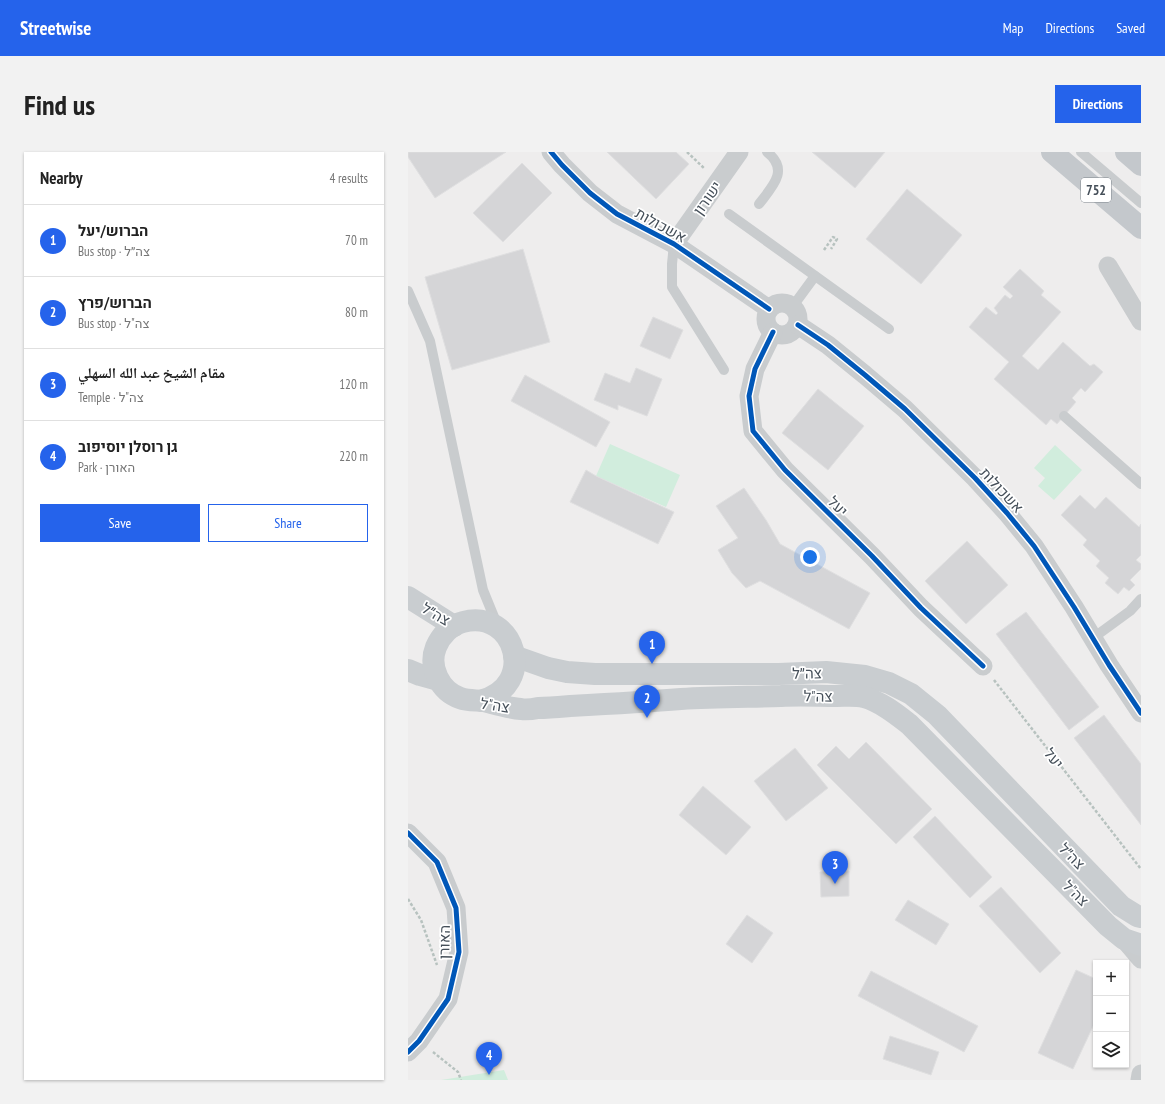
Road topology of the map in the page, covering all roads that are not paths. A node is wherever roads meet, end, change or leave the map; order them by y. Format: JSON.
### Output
{"nodes":[{"id":1,"x":551,"y":152,"type":"edge"},
{"id":2,"x":739,"y":152,"type":"edge"},
{"id":3,"x":767,"y":152,"type":"edge"},
{"id":4,"x":1052,"y":152,"type":"edge"},
{"id":5,"x":1081,"y":152,"type":"edge"},
{"id":6,"x":1126,"y":152,"type":"edge"},
{"id":7,"x":1141,"y":165,"type":"edge"},
{"id":8,"x":1141,"y":203,"type":"edge"},
{"id":9,"x":759,"y":204,"type":"dead end"},
{"id":10,"x":729,"y":214,"type":"dead end"},
{"id":11,"x":1141,"y":228,"type":"edge"},
{"id":12,"x":674,"y":244,"type":"junction"},
{"id":13,"x":1108,"y":266,"type":"dead end"},
{"id":14,"x":815,"y":276,"type":"junction"},
{"id":15,"x":408,"y":290,"type":"edge"},
{"id":16,"x":793,"y":306,"type":"junction"},
{"id":17,"x":769,"y":309,"type":"junction"},
{"id":18,"x":1141,"y":321,"type":"edge"},
{"id":19,"x":798,"y":325,"type":"junction"},
{"id":20,"x":889,"y":329,"type":"dead end"},
{"id":21,"x":773,"y":332,"type":"junction"},
{"id":22,"x":724,"y":370,"type":"dead end"},
{"id":23,"x":1064,"y":416,"type":"dead end"},
{"id":24,"x":1141,"y":484,"type":"edge"},
{"id":25,"x":408,"y":597,"type":"edge"},
{"id":26,"x":1141,"y":599,"type":"edge"},
{"id":27,"x":490,"y":605,"type":"junction"},
{"id":28,"x":463,"y":623,"type":"junction"},
{"id":29,"x":504,"y":634,"type":"junction"},
{"id":30,"x":1093,"y":638,"type":"junction"},
{"id":31,"x":514,"y":656,"type":"junction"},
{"id":32,"x":984,"y":666,"type":"road end"},
{"id":33,"x":408,"y":670,"type":"edge"},
{"id":34,"x":438,"y":680,"type":"junction"},
{"id":35,"x":480,"y":701,"type":"junction"},
{"id":36,"x":1141,"y":713,"type":"edge"},
{"id":37,"x":408,"y":833,"type":"edge"},
{"id":38,"x":1141,"y":917,"type":"edge"},
{"id":39,"x":1133,"y":942,"type":"edge"},
{"id":40,"x":1141,"y":959,"type":"edge"},
{"id":41,"x":413,"y":1047,"type":"edge"},
{"id":42,"x":1141,"y":1074,"type":"edge"},
{"id":43,"x":1140,"y":1080,"type":"edge"}],
"edges":[{"from":1,"to":12,"type":"street","name":"אשכולות"},
{"from":2,"to":12,"type":"street","name":"ישורון"},
{"from":3,"to":9,"type":"lane"},
{"from":4,"to":11,"type":"main road","number":"752"},
{"from":5,"to":8,"type":"lane"},
{"from":6,"to":7,"type":"main road"},
{"from":10,"to":14,"type":"lane"},
{"from":12,"to":17,"type":"street","name":"אשכולות"},
{"from":12,"to":22,"type":"lane"},
{"from":13,"to":18,"type":"street"},
{"from":14,"to":16,"type":"lane"},
{"from":14,"to":20,"type":"lane"},
{"from":15,"to":27,"type":"lane"},
{"from":16,"to":17,"type":"street"},
{"from":16,"to":19,"type":"street"},
{"from":17,"to":21,"type":"street"},
{"from":19,"to":21,"type":"street"},
{"from":19,"to":30,"type":"street","name":"אשכולות"},
{"from":21,"to":32,"type":"street","name":"יעל"},
{"from":23,"to":24,"type":"lane"},
{"from":25,"to":28,"type":"main road","name":"צה״ל"},
{"from":26,"to":30,"type":"lane"},
{"from":27,"to":28,"type":"lane"},
{"from":27,"to":29,"type":"lane"},
{"from":28,"to":29,"type":"main road","name":"צה״ל"},
{"from":28,"to":34,"type":"main road"},
{"from":29,"to":31,"type":"main road","name":"צה״ל"},
{"from":30,"to":36,"type":"street","name":"אשכולות"},
{"from":31,"to":35,"type":"main road"},
{"from":31,"to":38,"type":"main road","name":"צה״ל"},
{"from":33,"to":34,"type":"main road","name":"צה\"ל"},
{"from":34,"to":35,"type":"main road","name":"צה\"ל"},
{"from":35,"to":39,"type":"main road","name":"צה\"ל"},
{"from":37,"to":41,"type":"street","name":"האורן"},
{"from":39,"to":40,"type":"street"},
{"from":42,"to":43,"type":"street"}]}
